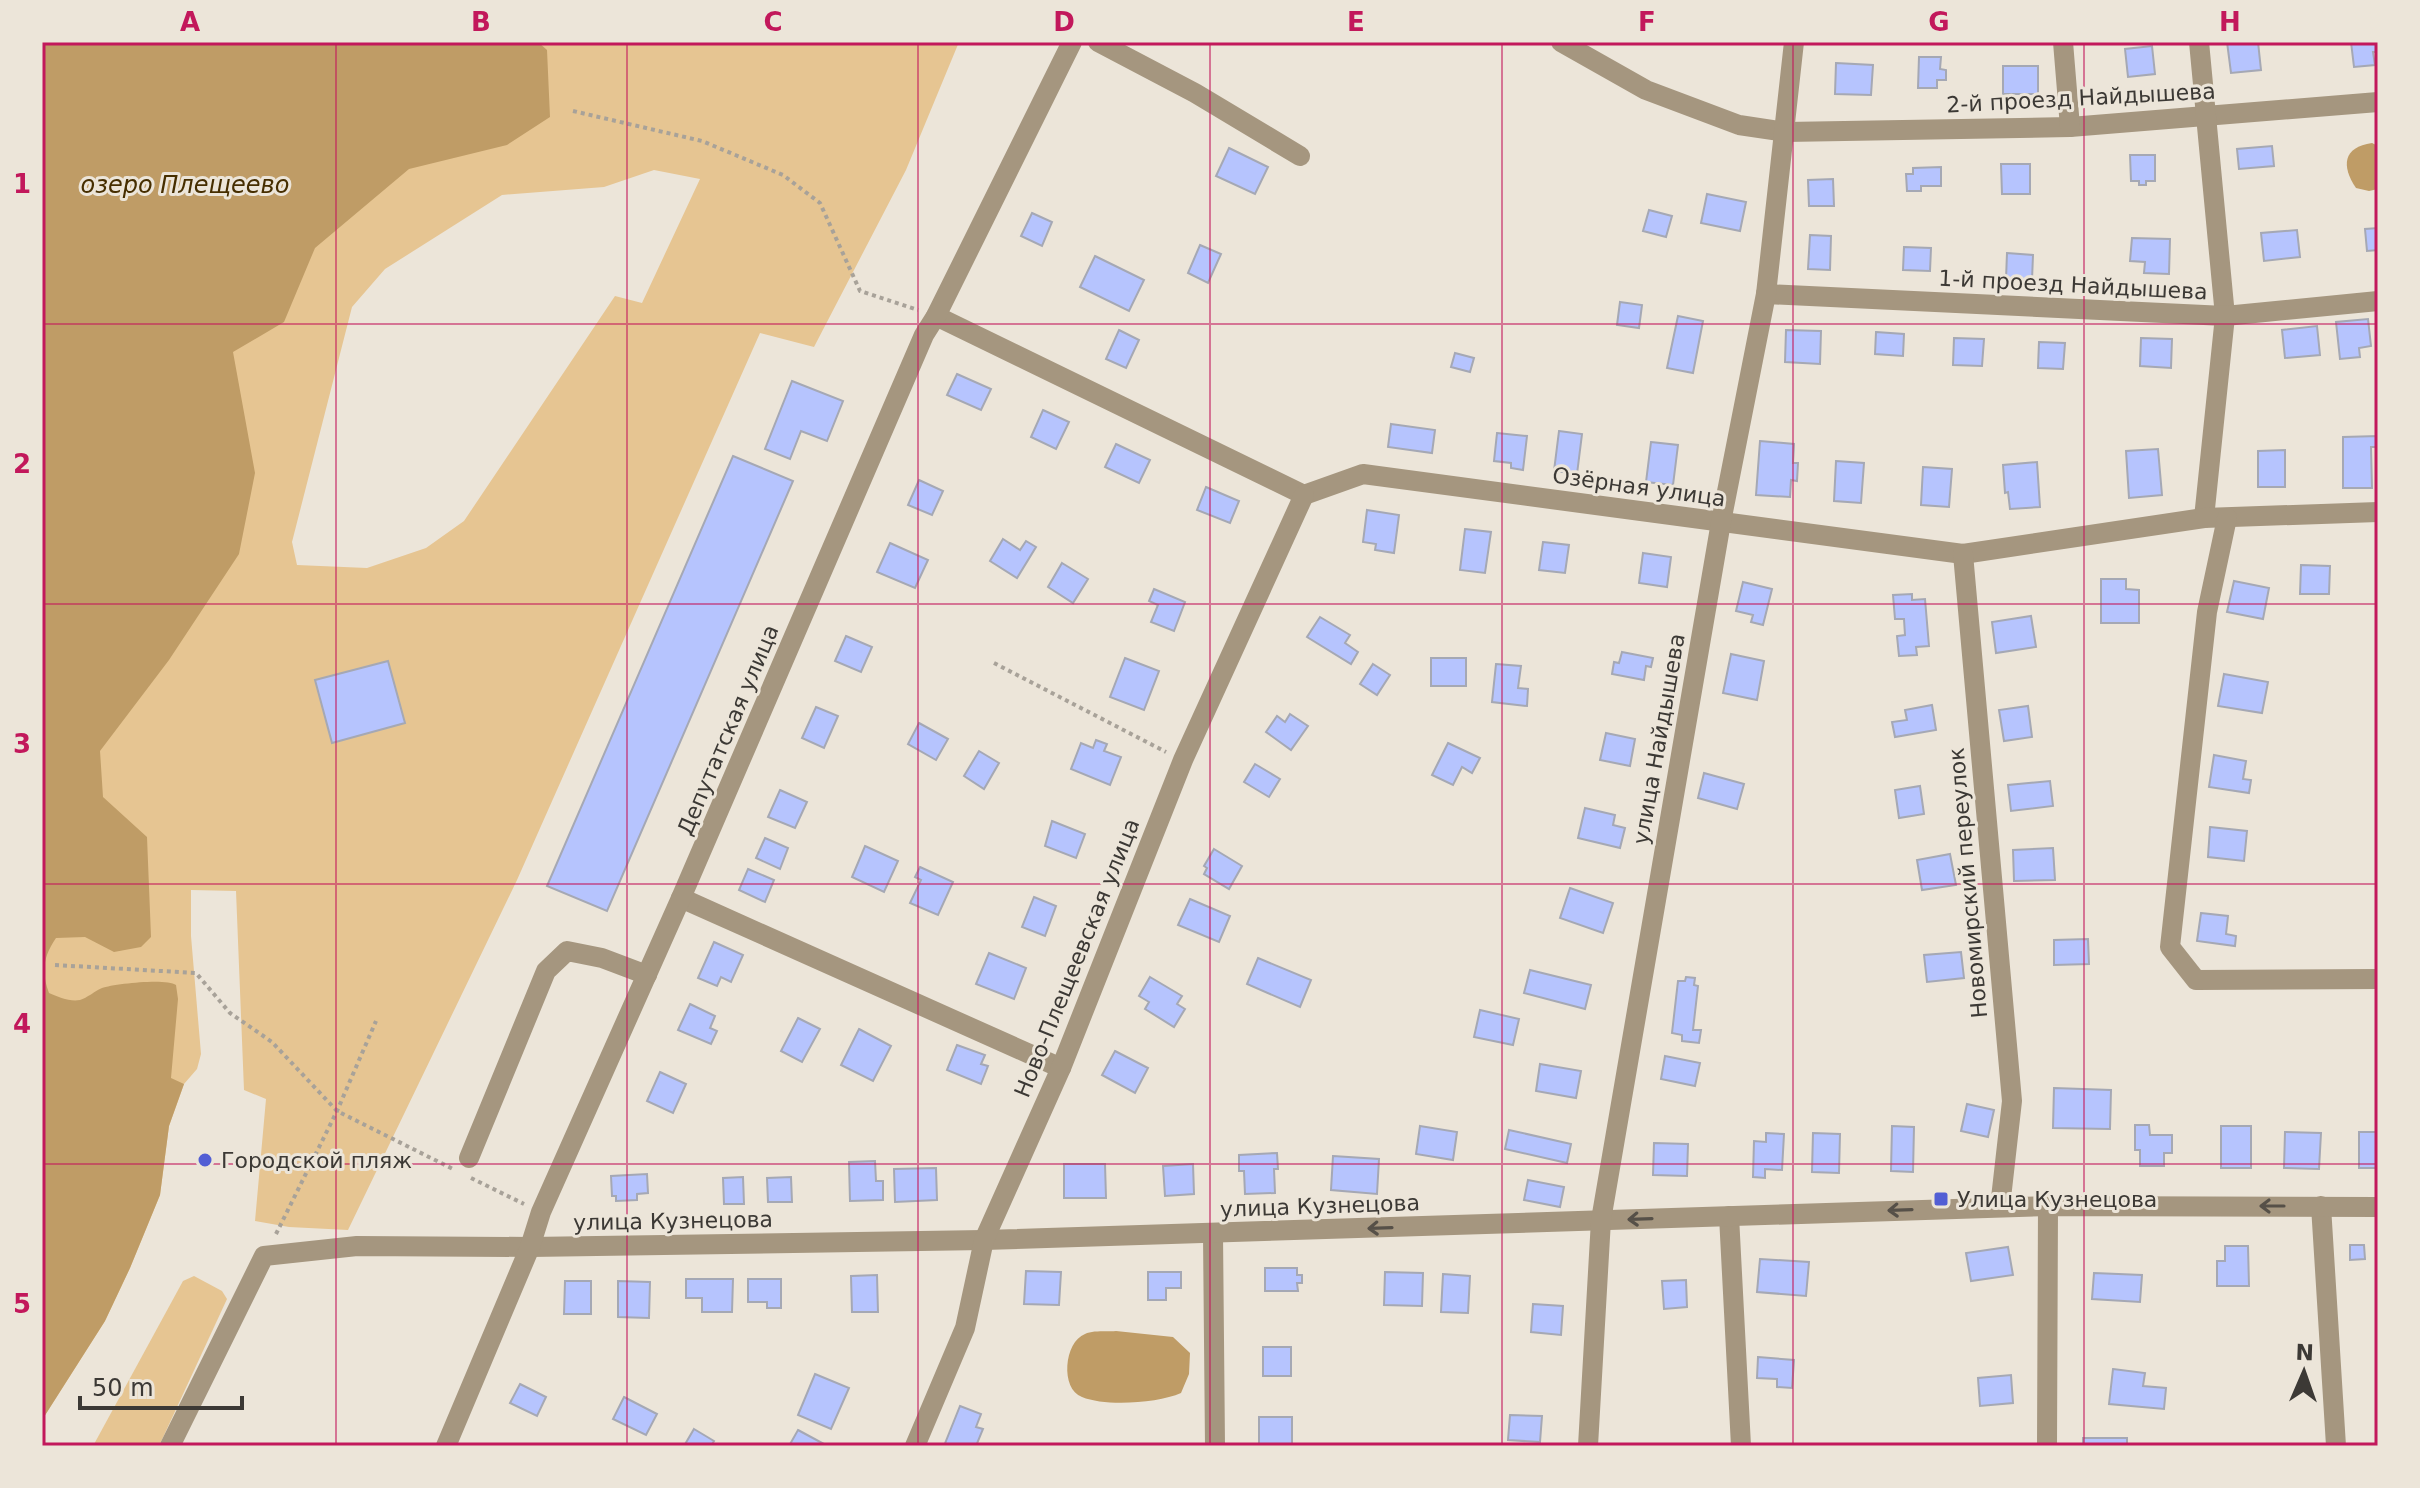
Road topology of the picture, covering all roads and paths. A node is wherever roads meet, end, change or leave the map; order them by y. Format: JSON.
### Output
{"nodes":[{"id":1,"x":1072,"y":42,"type":"edge"},
{"id":2,"x":1098,"y":42,"type":"edge"},
{"id":3,"x":1561,"y":42,"type":"edge"},
{"id":4,"x":1794,"y":42,"type":"edge"},
{"id":5,"x":2063,"y":42,"type":"edge"},
{"id":6,"x":2199,"y":42,"type":"edge"},
{"id":7,"x":1594,"y":52,"type":"edge"},
{"id":8,"x":2378,"y":102,"type":"edge"},
{"id":9,"x":573,"y":111,"type":"dead end"},
{"id":10,"x":2206,"y":116,"type":"junction"},
{"id":11,"x":2070,"y":127,"type":"junction"},
{"id":12,"x":1786,"y":132,"type":"junction"},
{"id":13,"x":1300,"y":156,"type":"dead end"},
{"id":14,"x":1766,"y":294,"type":"junction"},
{"id":15,"x":2378,"y":301,"type":"edge"},
{"id":16,"x":936,"y":316,"type":"junction"},
{"id":17,"x":2225,"y":316,"type":"junction"},
{"id":18,"x":1304,"y":495,"type":"junction"},
{"id":19,"x":2378,"y":512,"type":"edge"},
{"id":20,"x":2204,"y":518,"type":"junction"},
{"id":21,"x":2227,"y":518,"type":"junction"},
{"id":22,"x":1721,"y":522,"type":"junction"},
{"id":23,"x":1963,"y":554,"type":"junction"},
{"id":24,"x":994,"y":663,"type":"dead end"},
{"id":25,"x":1183,"y":760,"type":"junction"},
{"id":26,"x":681,"y":898,"type":"junction"},
{"id":27,"x":55,"y":965,"type":"dead end"},
{"id":28,"x":647,"y":975,"type":"junction"},
{"id":29,"x":2378,"y":979,"type":"edge"},
{"id":30,"x":376,"y":1021,"type":"dead end"},
{"id":31,"x":1061,"y":1068,"type":"junction"},
{"id":32,"x":337,"y":1111,"type":"junction"},
{"id":33,"x":469,"y":1158,"type":"dead end"},
{"id":34,"x":2048,"y":1206,"type":"junction"},
{"id":35,"x":2321,"y":1206,"type":"junction"},
{"id":36,"x":2000,"y":1207,"type":"junction"},
{"id":37,"x":2378,"y":1207,"type":"edge"},
{"id":38,"x":541,"y":1212,"type":"junction"},
{"id":39,"x":1729,"y":1216,"type":"junction"},
{"id":40,"x":1601,"y":1220,"type":"junction"},
{"id":41,"x":1213,"y":1234,"type":"junction"},
{"id":42,"x":984,"y":1240,"type":"junction"},
{"id":43,"x":530,"y":1247,"type":"junction"},
{"id":44,"x":264,"y":1256,"type":"junction"},
{"id":45,"x":170,"y":1446,"type":"edge"},
{"id":46,"x":446,"y":1446,"type":"edge"},
{"id":47,"x":915,"y":1446,"type":"edge"},
{"id":48,"x":1215,"y":1446,"type":"edge"},
{"id":49,"x":1588,"y":1446,"type":"edge"},
{"id":50,"x":1741,"y":1446,"type":"edge"},
{"id":51,"x":2047,"y":1446,"type":"edge"},
{"id":52,"x":2336,"y":1446,"type":"edge"}],
"edges":[{"from":1,"to":16,"type":"street","name":"Депутатская улица"},
{"from":2,"to":13,"type":"street"},
{"from":3,"to":7,"type":"street","name":"2-й проезд Найдышева"},
{"from":4,"to":12,"type":"street","name":"улица Найдышева"},
{"from":5,"to":11,"type":"street"},
{"from":6,"to":10,"type":"street"},
{"from":7,"to":12,"type":"street","name":"2-й проезд Найдышева"},
{"from":8,"to":10,"type":"street","name":"2-й проезд Найдышева"},
{"from":9,"to":16,"type":"path"},
{"from":10,"to":11,"type":"street","name":"2-й проезд Найдышева"},
{"from":10,"to":17,"type":"street"},
{"from":11,"to":12,"type":"street","name":"2-й проезд Найдышева"},
{"from":12,"to":14,"type":"street","name":"улица Найдышева"},
{"from":14,"to":17,"type":"street","name":"1-й проезд Найдышева"},
{"from":14,"to":22,"type":"street","name":"улица Найдышева"},
{"from":15,"to":17,"type":"street","name":"1-й проезд Найдышева"},
{"from":16,"to":18,"type":"street"},
{"from":16,"to":26,"type":"street","name":"Депутатская улица"},
{"from":17,"to":20,"type":"street"},
{"from":18,"to":22,"type":"street","name":"Озёрная улица"},
{"from":18,"to":25,"type":"street","name":"Ново-Плещеевская улица"},
{"from":19,"to":21,"type":"street","name":"Озёрная улица"},
{"from":20,"to":21,"type":"street","name":"Озёрная улица"},
{"from":20,"to":23,"type":"street","name":"Озёрная улица"},
{"from":21,"to":29,"type":"street"},
{"from":22,"to":23,"type":"street","name":"Озёрная улица"},
{"from":22,"to":40,"type":"street","name":"улица Найдышева"},
{"from":23,"to":36,"type":"street","name":"Новомирский переулок"},
{"from":24,"to":25,"type":"path"},
{"from":25,"to":31,"type":"street","name":"Ново-Плещеевская улица"},
{"from":26,"to":28,"type":"street","name":"Депутатская улица"},
{"from":26,"to":31,"type":"street"},
{"from":27,"to":32,"type":"path"},
{"from":28,"to":33,"type":"street"},
{"from":28,"to":38,"type":"street","name":"Депутатская улица"},
{"from":30,"to":32,"type":"path"},
{"from":31,"to":42,"type":"street","name":"Ново-Плещеевская улица"},
{"from":32,"to":38,"type":"path"},
{"from":32,"to":44,"type":"path"},
{"from":35,"to":34,"type":"street","name":"улица Кузнецова","one_way":true},
{"from":34,"to":36,"type":"street","name":"улица Кузнецова"},
{"from":34,"to":51,"type":"street"},
{"from":35,"to":37,"type":"street","name":"улица Кузнецова"},
{"from":35,"to":52,"type":"street"},
{"from":36,"to":39,"type":"street","name":"улица Кузнецова","one_way":true},
{"from":38,"to":43,"type":"street","name":"Депутатская улица"},
{"from":39,"to":40,"type":"street","name":"улица Кузнецова","one_way":true},
{"from":39,"to":50,"type":"street"},
{"from":40,"to":41,"type":"street","name":"улица Кузнецова","one_way":true},
{"from":40,"to":49,"type":"street","name":"улица Найдышева"},
{"from":41,"to":42,"type":"street","name":"улица Кузнецова"},
{"from":41,"to":48,"type":"street"},
{"from":42,"to":43,"type":"street","name":"улица Кузнецова"},
{"from":42,"to":47,"type":"street","name":"Ново-Плещеевская улица"},
{"from":43,"to":44,"type":"street","name":"улица Кузнецова"},
{"from":43,"to":46,"type":"street","name":"Депутатская улица"},
{"from":44,"to":45,"type":"street"}]}
